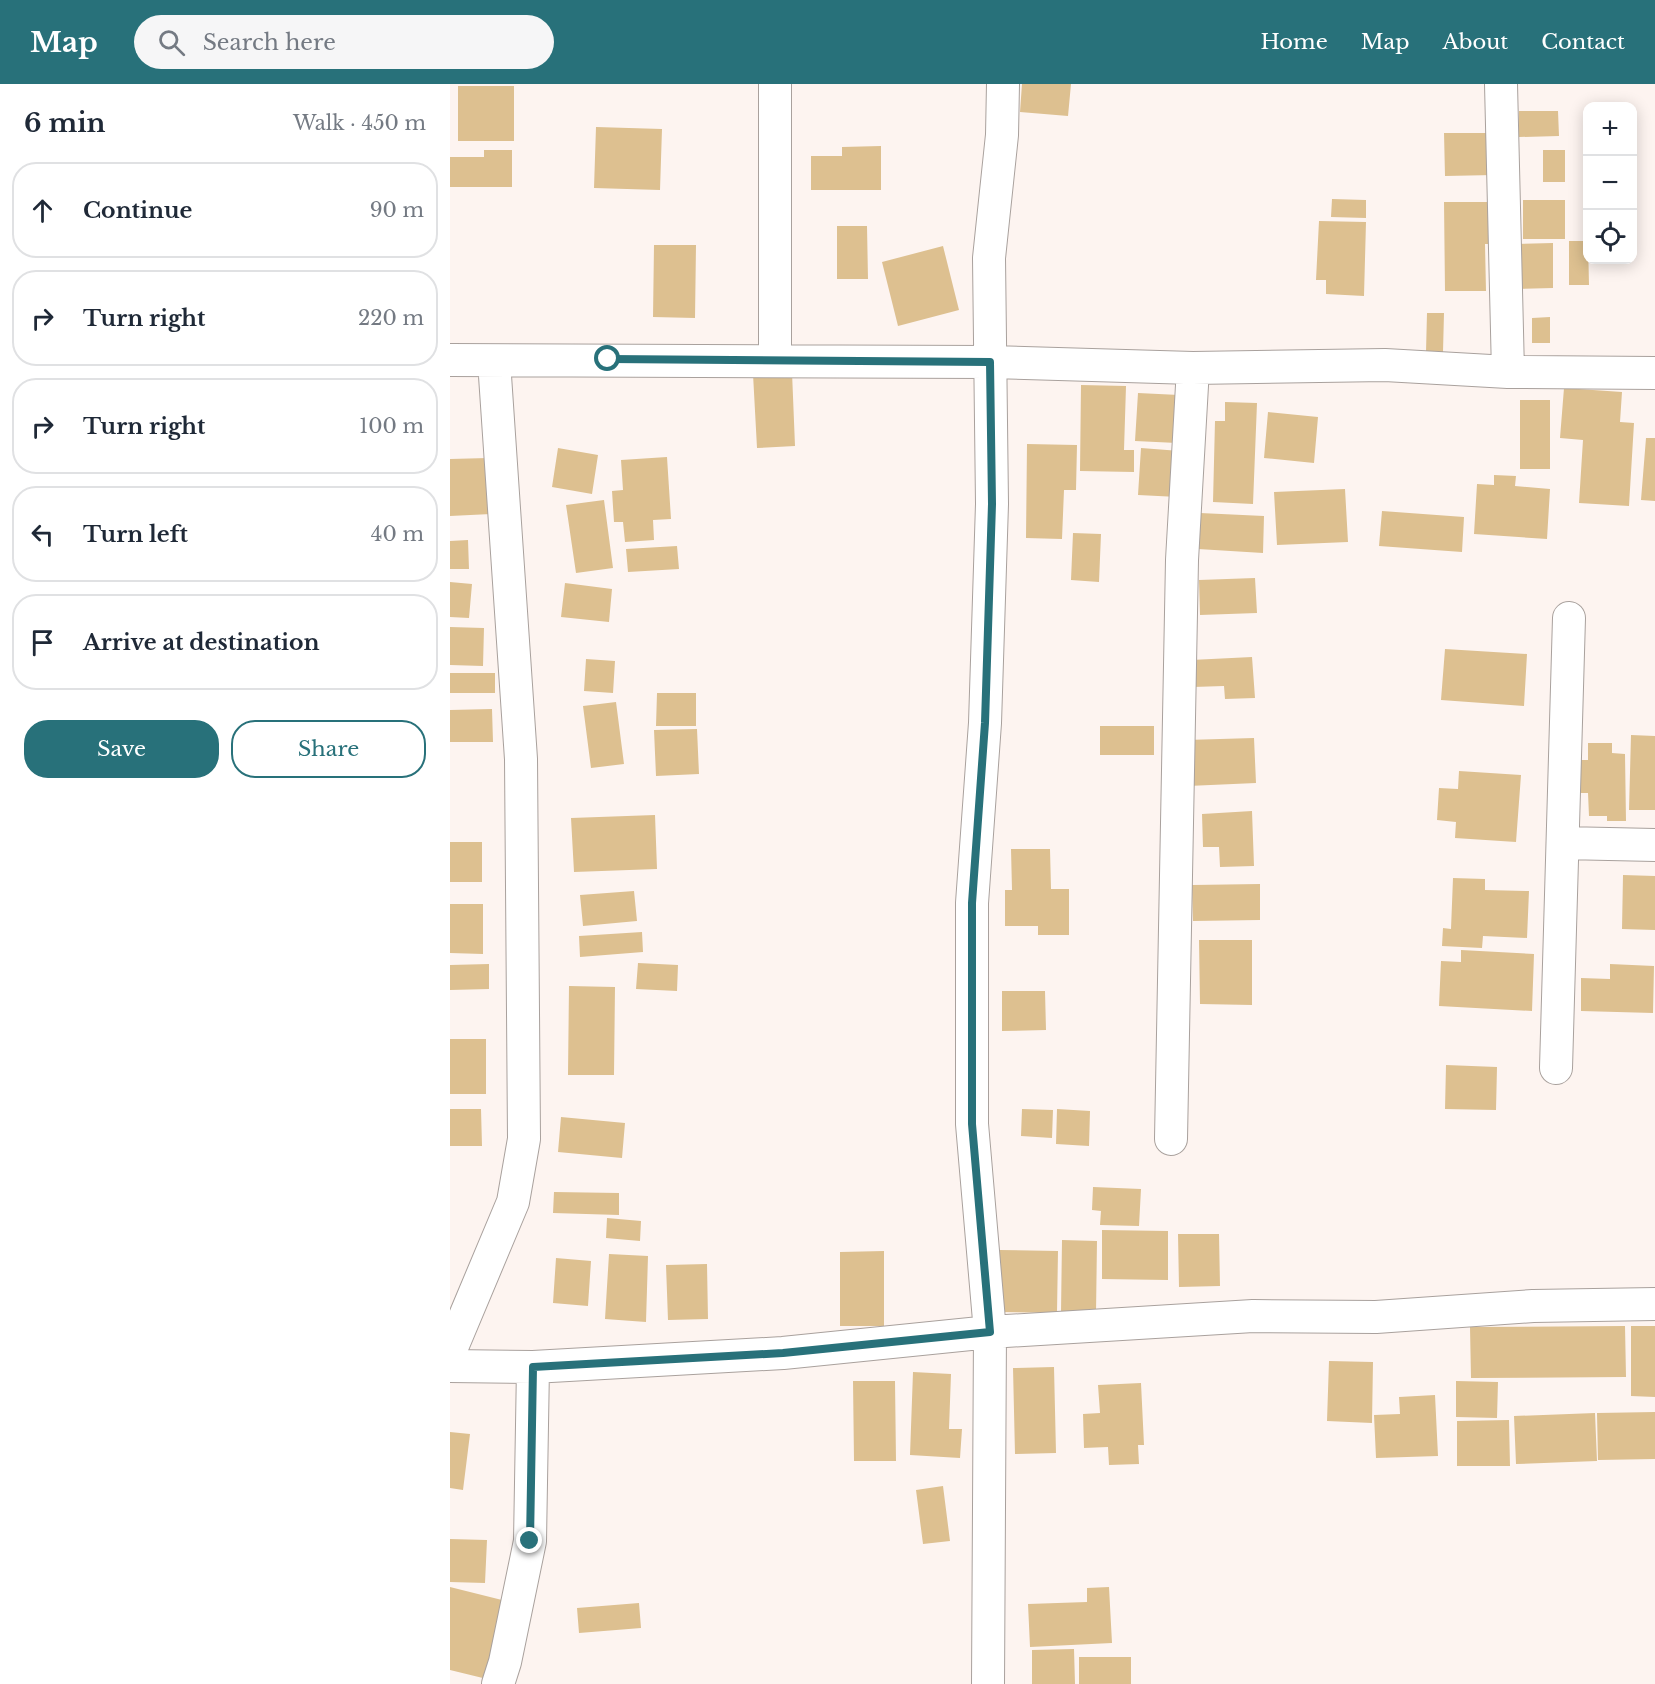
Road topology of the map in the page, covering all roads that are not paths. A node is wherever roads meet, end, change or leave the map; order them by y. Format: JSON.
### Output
{"nodes":[{"id":1,"x":775,"y":84,"type":"edge"},
{"id":2,"x":1003,"y":84,"type":"edge"},
{"id":3,"x":1501,"y":84,"type":"edge"},
{"id":4,"x":450,"y":360,"type":"edge"},
{"id":5,"x":494,"y":361,"type":"junction"},
{"id":6,"x":775,"y":361,"type":"junction"},
{"id":7,"x":990,"y":362,"type":"junction"},
{"id":8,"x":1192,"y":368,"type":"junction"},
{"id":9,"x":1508,"y":372,"type":"junction"},
{"id":10,"x":1655,"y":373,"type":"edge"},
{"id":11,"x":1569,"y":618,"type":"dead end"},
{"id":12,"x":1563,"y":843,"type":"junction"},
{"id":13,"x":1655,"y":845,"type":"edge"},
{"id":14,"x":1556,"y":1068,"type":"dead end"},
{"id":15,"x":1171,"y":1138,"type":"dead end"},
{"id":16,"x":1655,"y":1304,"type":"edge"},
{"id":17,"x":990,"y":1332,"type":"junction"},
{"id":18,"x":450,"y":1352,"type":"edge"},
{"id":19,"x":450,"y":1366,"type":"edge"},
{"id":20,"x":533,"y":1367,"type":"junction"},
{"id":21,"x":498,"y":1684,"type":"edge"},
{"id":22,"x":988,"y":1684,"type":"edge"}],
"edges":[{"from":1,"to":6,"type":"street"},
{"from":2,"to":7,"type":"street"},
{"from":3,"to":9,"type":"street"},
{"from":4,"to":5,"type":"street"},
{"from":5,"to":6,"type":"street"},
{"from":5,"to":18,"type":"street"},
{"from":6,"to":7,"type":"street"},
{"from":7,"to":8,"type":"street"},
{"from":7,"to":17,"type":"street"},
{"from":8,"to":9,"type":"street"},
{"from":8,"to":15,"type":"street"},
{"from":9,"to":10,"type":"street"},
{"from":11,"to":12,"type":"street"},
{"from":12,"to":13,"type":"street"},
{"from":12,"to":14,"type":"street"},
{"from":16,"to":17,"type":"street"},
{"from":17,"to":20,"type":"street"},
{"from":17,"to":22,"type":"street"},
{"from":19,"to":20,"type":"street"},
{"from":20,"to":21,"type":"street"}]}
